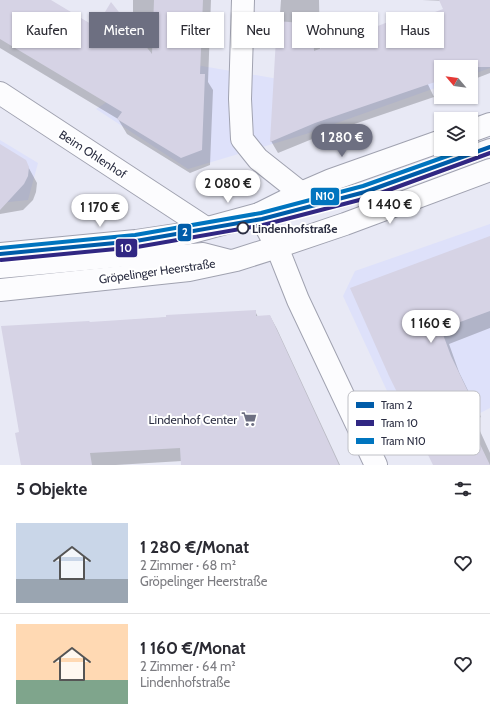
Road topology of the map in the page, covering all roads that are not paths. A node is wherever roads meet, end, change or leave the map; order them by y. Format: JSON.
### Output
{"nodes":[{"id":1,"x":243,"y":0,"type":"edge"},
{"id":2,"x":6,"y":97,"type":"edge"},
{"id":3,"x":490,"y":124,"type":"edge"},
{"id":4,"x":478,"y":128,"type":"edge"},
{"id":5,"x":434,"y":143,"type":"edge"},
{"id":6,"x":490,"y":147,"type":"edge"},
{"id":7,"x":490,"y":170,"type":"edge"},
{"id":8,"x":301,"y":193,"type":"junction"},
{"id":9,"x":259,"y":214,"type":"junction"},
{"id":10,"x":206,"y":228,"type":"junction"},
{"id":11,"x":277,"y":247,"type":"junction"},
{"id":12,"x":0,"y":254,"type":"edge"},
{"id":13,"x":236,"y":260,"type":"junction"},
{"id":14,"x":0,"y":270,"type":"edge"},
{"id":15,"x":0,"y":290,"type":"edge"},
{"id":16,"x":348,"y":406,"type":"edge"},
{"id":17,"x":371,"y":455,"type":"edge"},
{"id":18,"x":376,"y":465,"type":"edge"}],
"edges":[{"from":1,"to":8,"type":"main road"},
{"from":2,"to":10,"type":"main road","name":"Beim Ohlenhof"},
{"from":3,"to":4,"type":"main road"},
{"from":5,"to":8,"type":"main road"},
{"from":6,"to":8,"type":"lane"},
{"from":7,"to":11,"type":"main road","name":"Gröpelinger Heerstraße"},
{"from":8,"to":9,"type":"main road"},
{"from":9,"to":10,"type":"main road"},
{"from":9,"to":11,"type":"main road"},
{"from":10,"to":12,"type":"main road"},
{"from":11,"to":13,"type":"main road","name":"Gröpelinger Heerstraße"},
{"from":11,"to":16,"type":"main road"},
{"from":13,"to":14,"type":"lane"},
{"from":13,"to":15,"type":"main road","name":"Gröpelinger Heerstraße"},
{"from":17,"to":18,"type":"main road"}]}
